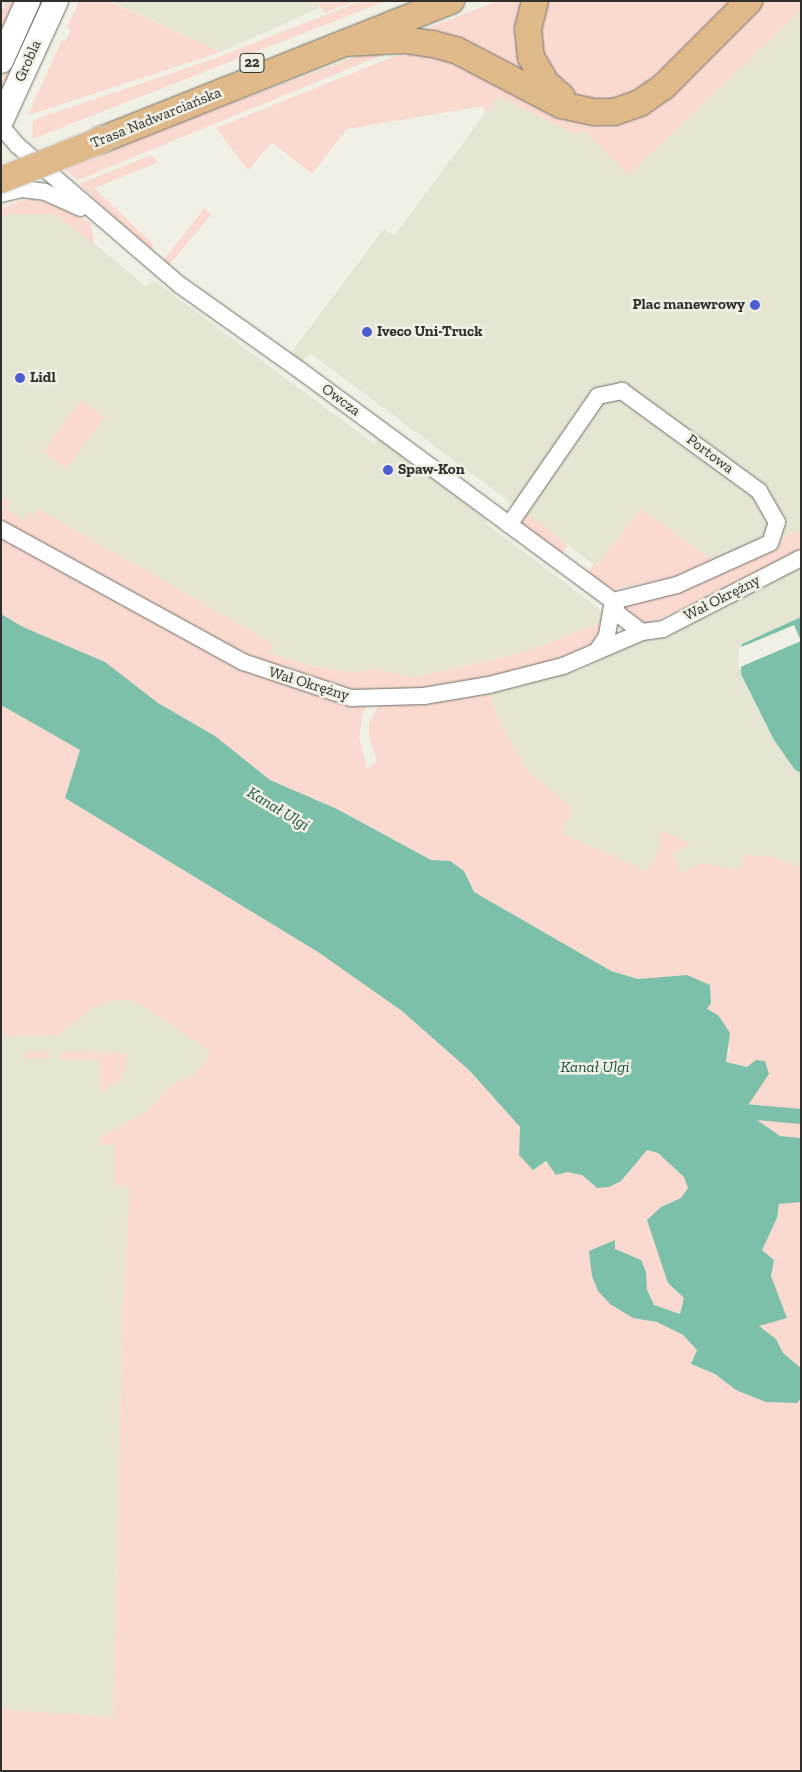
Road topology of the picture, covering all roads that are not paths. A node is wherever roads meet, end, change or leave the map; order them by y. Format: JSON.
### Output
{"nodes":[{"id":1,"x":28,"y":1,"type":"edge"},
{"id":2,"x":56,"y":1,"type":"edge"},
{"id":3,"x":408,"y":1,"type":"edge"},
{"id":4,"x":451,"y":1,"type":"edge"},
{"id":5,"x":535,"y":1,"type":"edge"},
{"id":6,"x":749,"y":1,"type":"edge"},
{"id":7,"x":345,"y":43,"type":"junction"},
{"id":8,"x":1,"y":61,"type":"edge"},
{"id":9,"x":574,"y":107,"type":"junction"},
{"id":10,"x":1,"y":121,"type":"edge"},
{"id":11,"x":1,"y":126,"type":"edge"},
{"id":12,"x":98,"y":132,"type":"junction"},
{"id":13,"x":1,"y":163,"type":"edge"},
{"id":14,"x":1,"y":180,"type":"edge"},
{"id":15,"x":1,"y":194,"type":"edge"},
{"id":16,"x":105,"y":221,"type":"junction"},
{"id":17,"x":509,"y":525,"type":"junction"},
{"id":18,"x":1,"y":529,"type":"edge"},
{"id":19,"x":801,"y":558,"type":"edge"},
{"id":20,"x":613,"y":601,"type":"junction"},
{"id":21,"x":642,"y":632,"type":"junction"},
{"id":22,"x":597,"y":652,"type":"junction"}],
"edges":[{"from":1,"to":8,"type":"main road","name":"Grobla"},
{"from":2,"to":10,"type":"main road","name":"Grobla"},
{"from":3,"to":12,"type":"main road","name":"Trasa Nadwarciańska","number":"22"},
{"from":4,"to":7,"type":"main road","name":"Trasa Nadwarciańska","number":"22"},
{"from":5,"to":9,"type":"main road"},
{"from":6,"to":9,"type":"main road"},
{"from":7,"to":9,"type":"main road"},
{"from":7,"to":12,"type":"main road","name":"Trasa Nadwarciańska","number":"22"},
{"from":11,"to":16,"type":"street","name":"Owcza"},
{"from":12,"to":13,"type":"main road","name":"Trasa Nadwarciańska","number":"22"},
{"from":12,"to":14,"type":"main road","name":"Trasa Nadwarciańska","number":"22","bridge":true},
{"from":15,"to":16,"type":"street","name":"Owcza"},
{"from":16,"to":17,"type":"street","name":"Owcza"},
{"from":17,"to":20,"type":"street","name":"Owcza"},
{"from":17,"to":20,"type":"street","name":"Portowa"},
{"from":18,"to":22,"type":"street","name":"Wał Okrężny"},
{"from":19,"to":21,"type":"street","name":"Wał Okrężny"},
{"from":20,"to":21,"type":"street"},
{"from":20,"to":22,"type":"street"},
{"from":21,"to":22,"type":"street","name":"Wał Okrężny"}]}
